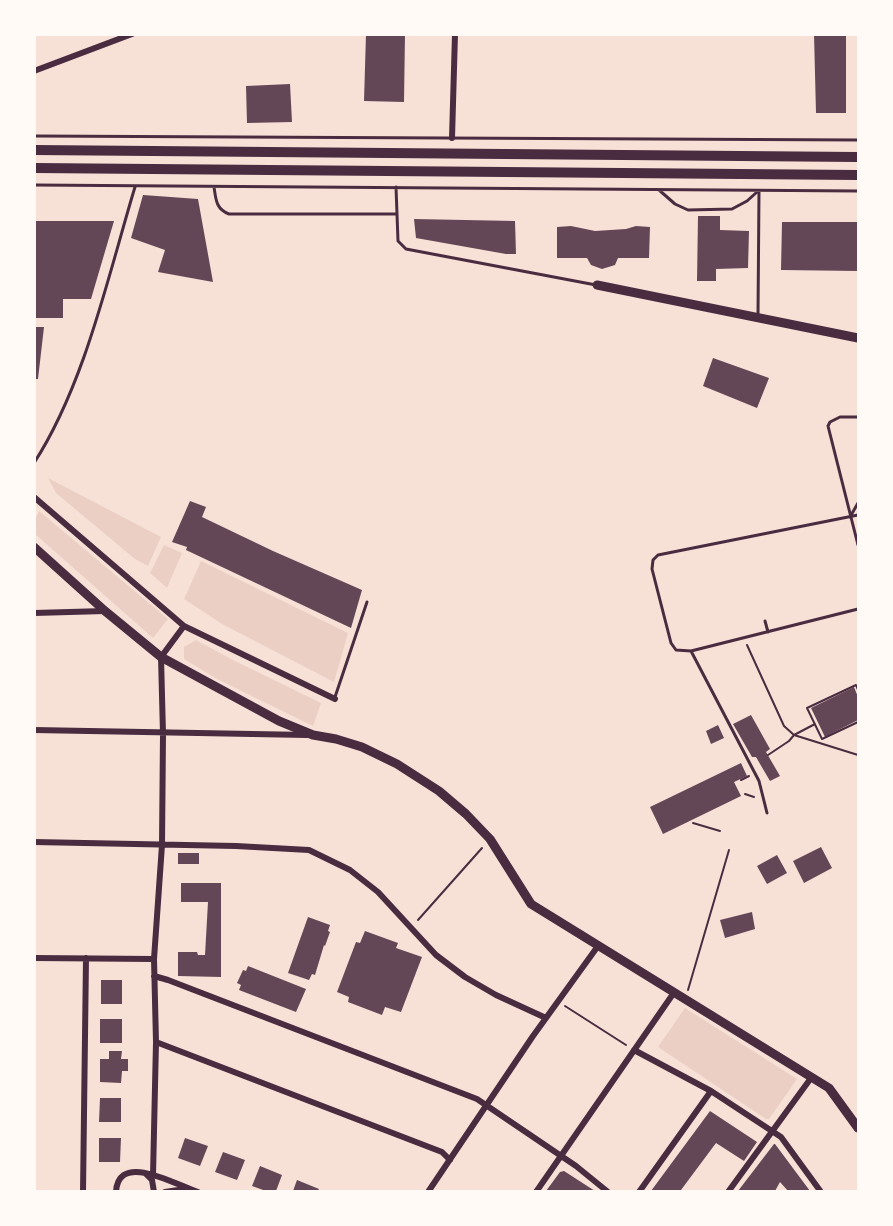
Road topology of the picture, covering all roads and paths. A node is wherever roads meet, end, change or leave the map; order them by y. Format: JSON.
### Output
{"nodes":[{"id":1,"x":132,"y":34,"type":"edge"},
{"id":2,"x":455,"y":34,"type":"edge"},
{"id":3,"x":34,"y":71,"type":"edge"},
{"id":4,"x":34,"y":136,"type":"edge"},
{"id":5,"x":452,"y":138,"type":"junction"},
{"id":6,"x":858,"y":140,"type":"edge"},
{"id":7,"x":34,"y":150,"type":"edge"},
{"id":8,"x":858,"y":157,"type":"edge"},
{"id":9,"x":34,"y":168,"type":"edge"},
{"id":10,"x":858,"y":175,"type":"edge"},
{"id":11,"x":34,"y":185,"type":"edge"},
{"id":12,"x":135,"y":186,"type":"junction"},
{"id":13,"x":214,"y":187,"type":"junction"},
{"id":14,"x":396,"y":187,"type":"junction"},
{"id":15,"x":657,"y":189,"type":"junction"},
{"id":16,"x":759,"y":191,"type":"junction"},
{"id":17,"x":858,"y":191,"type":"edge"},
{"id":18,"x":396,"y":214,"type":"junction"},
{"id":19,"x":597,"y":285,"type":"joint"},
{"id":20,"x":758,"y":317,"type":"junction"},
{"id":21,"x":858,"y":338,"type":"edge"},
{"id":22,"x":858,"y":417,"type":"edge"},
{"id":23,"x":34,"y":463,"type":"edge"},
{"id":24,"x":34,"y":497,"type":"edge"},
{"id":25,"x":858,"y":503,"type":"edge"},
{"id":26,"x":858,"y":515,"type":"edge"},
{"id":27,"x":850,"y":517,"type":"junction"},
{"id":28,"x":858,"y":544,"type":"edge"},
{"id":29,"x":34,"y":548,"type":"edge"},
{"id":30,"x":367,"y":602,"type":"dead end"},
{"id":31,"x":858,"y":609,"type":"edge"},
{"id":32,"x":105,"y":611,"type":"junction"},
{"id":33,"x":34,"y":613,"type":"edge"},
{"id":34,"x":765,"y":621,"type":"dead end"},
{"id":35,"x":184,"y":626,"type":"junction"},
{"id":36,"x":768,"y":632,"type":"junction"},
{"id":37,"x":744,"y":638,"type":"junction"},
{"id":38,"x":691,"y":651,"type":"junction"},
{"id":39,"x":161,"y":657,"type":"junction"},
{"id":40,"x":858,"y":690,"type":"edge"},
{"id":41,"x":335,"y":699,"type":"joint"},
{"id":42,"x":858,"y":722,"type":"edge"},
{"id":43,"x":815,"y":724,"type":"junction"},
{"id":44,"x":34,"y":730,"type":"edge"},
{"id":45,"x":163,"y":734,"type":"junction"},
{"id":46,"x":313,"y":735,"type":"junction"},
{"id":47,"x":794,"y":735,"type":"junction"},
{"id":48,"x":768,"y":755,"type":"dead end"},
{"id":49,"x":858,"y":755,"type":"edge"},
{"id":50,"x":767,"y":813,"type":"dead end"},
{"id":51,"x":693,"y":823,"type":"dead end"},
{"id":52,"x":720,"y":831,"type":"dead end"},
{"id":53,"x":489,"y":839,"type":"junction"},
{"id":54,"x":34,"y":842,"type":"edge"},
{"id":55,"x":162,"y":845,"type":"junction"},
{"id":56,"x":729,"y":850,"type":"dead end"},
{"id":57,"x":411,"y":928,"type":"junction"},
{"id":58,"x":598,"y":945,"type":"junction"},
{"id":59,"x":34,"y":958,"type":"edge"},
{"id":60,"x":86,"y":958,"type":"junction"},
{"id":61,"x":154,"y":959,"type":"junction"},
{"id":62,"x":154,"y":976,"type":"junction"},
{"id":63,"x":673,"y":994,"type":"junction"},
{"id":64,"x":685,"y":998,"type":"junction"},
{"id":65,"x":557,"y":1001,"type":"junction"},
{"id":66,"x":546,"y":1018,"type":"junction"},
{"id":67,"x":156,"y":1042,"type":"junction"},
{"id":68,"x":634,"y":1050,"type":"junction"},
{"id":69,"x":811,"y":1078,"type":"junction"},
{"id":70,"x":711,"y":1091,"type":"junction"},
{"id":71,"x":486,"y":1105,"type":"junction"},
{"id":72,"x":858,"y":1128,"type":"edge"},
{"id":73,"x":772,"y":1131,"type":"junction"},
{"id":74,"x":561,"y":1155,"type":"junction"},
{"id":75,"x":450,"y":1160,"type":"junction"},
{"id":76,"x":149,"y":1175,"type":"junction"},
{"id":77,"x":187,"y":1189,"type":"junction"},
{"id":78,"x":83,"y":1191,"type":"edge"},
{"id":79,"x":115,"y":1191,"type":"edge"},
{"id":80,"x":154,"y":1191,"type":"edge"},
{"id":81,"x":165,"y":1191,"type":"edge"},
{"id":82,"x":198,"y":1191,"type":"edge"},
{"id":83,"x":428,"y":1191,"type":"edge"},
{"id":84,"x":536,"y":1191,"type":"edge"},
{"id":85,"x":608,"y":1191,"type":"edge"},
{"id":86,"x":639,"y":1191,"type":"edge"},
{"id":87,"x":728,"y":1191,"type":"edge"},
{"id":88,"x":821,"y":1191,"type":"edge"}],
"edges":[{"from":1,"to":3,"type":"street"},
{"from":2,"to":5,"type":"street"},
{"from":4,"to":5,"type":"lane"},
{"from":5,"to":6,"type":"lane"},
{"from":7,"to":8,"type":"highway"},
{"from":9,"to":10,"type":"highway"},
{"from":11,"to":12,"type":"lane"},
{"from":12,"to":13,"type":"lane"},
{"from":12,"to":23,"type":"lane"},
{"from":13,"to":14,"type":"lane"},
{"from":13,"to":18,"type":"lane"},
{"from":14,"to":15,"type":"lane"},
{"from":14,"to":18,"type":"lane"},
{"from":15,"to":16,"type":"lane"},
{"from":15,"to":16,"type":"lane"},
{"from":16,"to":17,"type":"lane"},
{"from":16,"to":20,"type":"lane"},
{"from":18,"to":19,"type":"lane"},
{"from":19,"to":20,"type":"main road"},
{"from":20,"to":21,"type":"main road"},
{"from":22,"to":27,"type":"lane"},
{"from":24,"to":35,"type":"street"},
{"from":25,"to":27,"type":"lane"},
{"from":26,"to":27,"type":"lane"},
{"from":27,"to":28,"type":"lane"},
{"from":27,"to":38,"type":"lane"},
{"from":29,"to":32,"type":"main road"},
{"from":30,"to":41,"type":"lane"},
{"from":31,"to":36,"type":"lane"},
{"from":32,"to":33,"type":"street"},
{"from":32,"to":39,"type":"main road"},
{"from":34,"to":36,"type":"lane"},
{"from":35,"to":39,"type":"street"},
{"from":35,"to":41,"type":"street"},
{"from":36,"to":37,"type":"lane"},
{"from":37,"to":38,"type":"lane"},
{"from":37,"to":47,"type":"path"},
{"from":38,"to":50,"type":"lane"},
{"from":39,"to":45,"type":"street"},
{"from":39,"to":46,"type":"main road"},
{"from":40,"to":43,"type":"path"},
{"from":42,"to":43,"type":"path"},
{"from":43,"to":47,"type":"path"},
{"from":44,"to":45,"type":"street"},
{"from":45,"to":46,"type":"street"},
{"from":45,"to":55,"type":"street"},
{"from":46,"to":53,"type":"main road"},
{"from":47,"to":48,"type":"path"},
{"from":47,"to":49,"type":"path"},
{"from":51,"to":52,"type":"path"},
{"from":53,"to":57,"type":"path"},
{"from":53,"to":58,"type":"main road"},
{"from":54,"to":55,"type":"street"},
{"from":55,"to":57,"type":"street"},
{"from":55,"to":61,"type":"street"},
{"from":56,"to":64,"type":"path"},
{"from":57,"to":66,"type":"street"},
{"from":58,"to":63,"type":"main road"},
{"from":58,"to":65,"type":"street"},
{"from":59,"to":60,"type":"street"},
{"from":60,"to":61,"type":"street"},
{"from":60,"to":78,"type":"street"},
{"from":61,"to":62,"type":"street"},
{"from":62,"to":67,"type":"street"},
{"from":62,"to":71,"type":"street"},
{"from":63,"to":64,"type":"main road"},
{"from":63,"to":68,"type":"street"},
{"from":64,"to":69,"type":"main road"},
{"from":65,"to":66,"type":"street"},
{"from":65,"to":68,"type":"path"},
{"from":66,"to":71,"type":"street"},
{"from":67,"to":75,"type":"street"},
{"from":67,"to":76,"type":"street"},
{"from":68,"to":70,"type":"street"},
{"from":68,"to":74,"type":"street"},
{"from":69,"to":72,"type":"main road"},
{"from":69,"to":73,"type":"street"},
{"from":70,"to":73,"type":"street"},
{"from":70,"to":86,"type":"street"},
{"from":71,"to":74,"type":"street"},
{"from":71,"to":75,"type":"street"},
{"from":73,"to":87,"type":"street"},
{"from":73,"to":88,"type":"street"},
{"from":74,"to":84,"type":"street"},
{"from":74,"to":85,"type":"street"},
{"from":75,"to":83,"type":"street"},
{"from":76,"to":77,"type":"street"},
{"from":76,"to":79,"type":"street"},
{"from":76,"to":80,"type":"street"},
{"from":77,"to":81,"type":"street"},
{"from":77,"to":82,"type":"street"}]}
